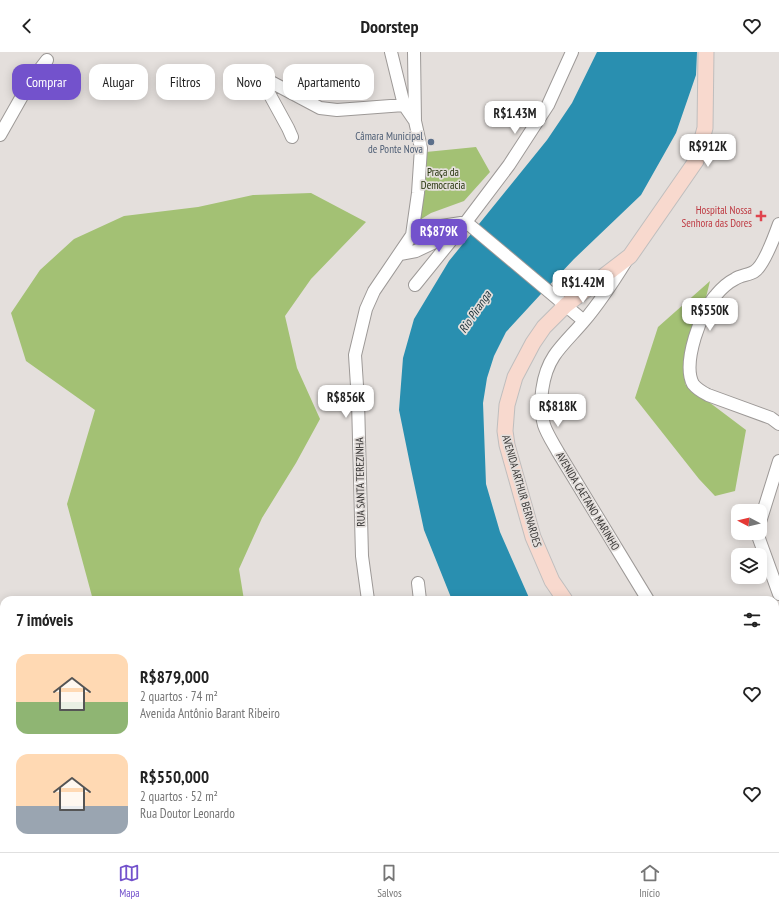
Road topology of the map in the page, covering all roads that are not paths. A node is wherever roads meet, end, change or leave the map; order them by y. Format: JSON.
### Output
{"nodes":[{"id":1,"x":391,"y":52,"type":"edge"},
{"id":2,"x":414,"y":52,"type":"edge"},
{"id":3,"x":572,"y":52,"type":"edge"},
{"id":4,"x":706,"y":52,"type":"edge"},
{"id":5,"x":47,"y":60,"type":"dead end"},
{"id":6,"x":404,"y":105,"type":"junction"},
{"id":7,"x":415,"y":121,"type":"junction"},
{"id":8,"x":0,"y":135,"type":"edge"},
{"id":9,"x":292,"y":137,"type":"dead end"},
{"id":10,"x":468,"y":224,"type":"junction"},
{"id":11,"x":779,"y":224,"type":"edge"},
{"id":12,"x":412,"y":235,"type":"junction"},
{"id":13,"x":400,"y":254,"type":"junction"},
{"id":14,"x":630,"y":256,"type":"junction"},
{"id":15,"x":415,"y":285,"type":"dead end"},
{"id":16,"x":566,"y":306,"type":"junction"},
{"id":17,"x":584,"y":321,"type":"junction"},
{"id":18,"x":779,"y":424,"type":"edge"},
{"id":19,"x":779,"y":461,"type":"edge"},
{"id":20,"x":766,"y":504,"type":"edge"},
{"id":21,"x":760,"y":540,"type":"edge"},
{"id":22,"x":418,"y":583,"type":"dead end"},
{"id":23,"x":779,"y":594,"type":"edge"},
{"id":24,"x":367,"y":596,"type":"edge"},
{"id":25,"x":420,"y":596,"type":"edge"},
{"id":26,"x":562,"y":596,"type":"edge"},
{"id":27,"x":646,"y":596,"type":"edge"}],
"edges":[{"from":1,"to":6,"type":"street"},
{"from":2,"to":7,"type":"street"},
{"from":3,"to":10,"type":"street"},
{"from":4,"to":14,"type":"main road","name":"AVENIDA ARTHUR BERNARDES"},
{"from":5,"to":8,"type":"street"},
{"from":6,"to":7,"type":"street"},
{"from":6,"to":9,"type":"street"},
{"from":7,"to":12,"type":"street"},
{"from":10,"to":12,"type":"street"},
{"from":10,"to":13,"type":"street"},
{"from":10,"to":15,"type":"street"},
{"from":10,"to":16,"type":"street"},
{"from":11,"to":18,"type":"street"},
{"from":12,"to":13,"type":"street","name":"RUA SANTA TEREZINHA"},
{"from":13,"to":24,"type":"street","name":"RUA SANTA TEREZINHA"},
{"from":14,"to":16,"type":"main road","name":"AVENIDA ARTHUR BERNARDES"},
{"from":14,"to":17,"type":"street","name":"AVENIDA CAETANO MARINHO"},
{"from":16,"to":17,"type":"street"},
{"from":16,"to":26,"type":"main road","name":"AVENIDA ARTHUR BERNARDES"},
{"from":17,"to":27,"type":"street","name":"AVENIDA CAETANO MARINHO"},
{"from":19,"to":20,"type":"street"},
{"from":21,"to":23,"type":"street"},
{"from":22,"to":25,"type":"street"}]}
